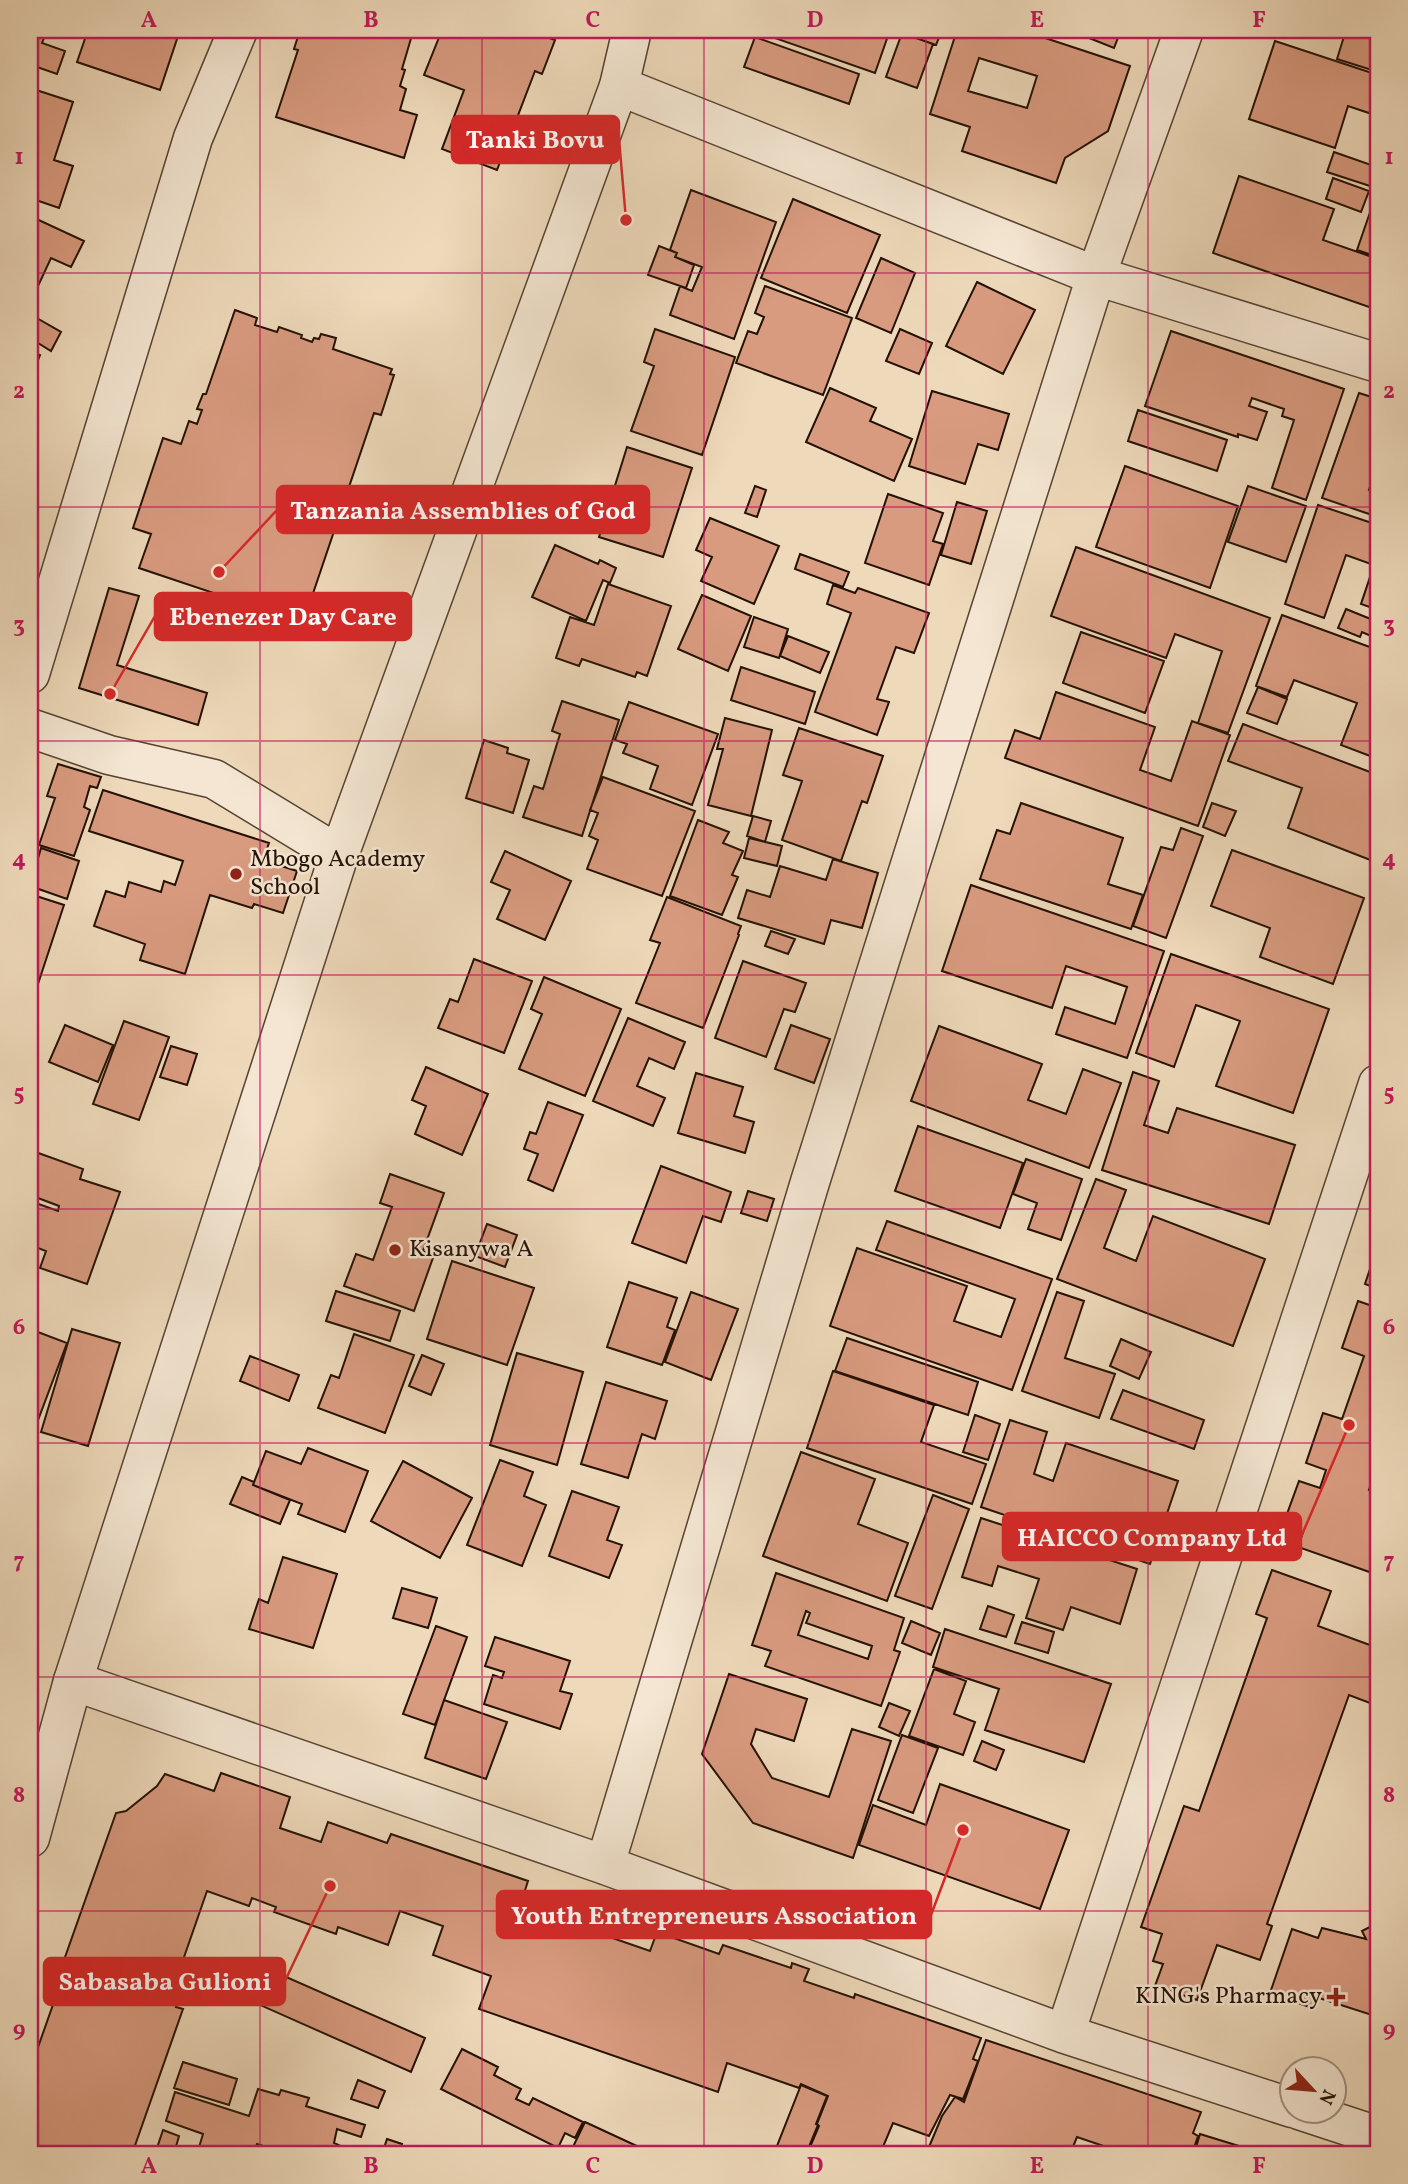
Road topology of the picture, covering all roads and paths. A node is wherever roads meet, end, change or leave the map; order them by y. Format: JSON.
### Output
{"nodes":[{"id":1,"x":239,"y":30,"type":"edge"},
{"id":2,"x":632,"y":30,"type":"edge"},
{"id":3,"x":1184,"y":30,"type":"edge"},
{"id":4,"x":619,"y":86,"type":"junction"},
{"id":5,"x":1096,"y":276,"type":"junction"},
{"id":6,"x":1378,"y":363,"type":"edge"},
{"id":7,"x":30,"y":674,"type":"edge"},
{"id":8,"x":30,"y":727,"type":"edge"},
{"id":9,"x":339,"y":855,"type":"junction"},
{"id":10,"x":1378,"y":1084,"type":"edge"},
{"id":11,"x":73,"y":1681,"type":"junction"},
{"id":12,"x":30,"y":1838,"type":"edge"},
{"id":13,"x":605,"y":1865,"type":"junction"},
{"id":14,"x":1065,"y":2034,"type":"junction"},
{"id":15,"x":1278,"y":2103,"type":"edge"},
{"id":16,"x":1342,"y":2124,"type":"edge"},
{"id":17,"x":1378,"y":2136,"type":"edge"}],
"edges":[{"from":1,"to":7,"type":"street"},
{"from":2,"to":4,"type":"street"},
{"from":3,"to":5,"type":"street"},
{"from":4,"to":5,"type":"street"},
{"from":4,"to":9,"type":"street"},
{"from":5,"to":6,"type":"street"},
{"from":5,"to":13,"type":"street"},
{"from":8,"to":9,"type":"street"},
{"from":9,"to":11,"type":"street"},
{"from":10,"to":14,"type":"street"},
{"from":11,"to":12,"type":"street"},
{"from":11,"to":13,"type":"street"},
{"from":13,"to":14,"type":"street"},
{"from":14,"to":15,"type":"street"},
{"from":16,"to":17,"type":"street"}]}
